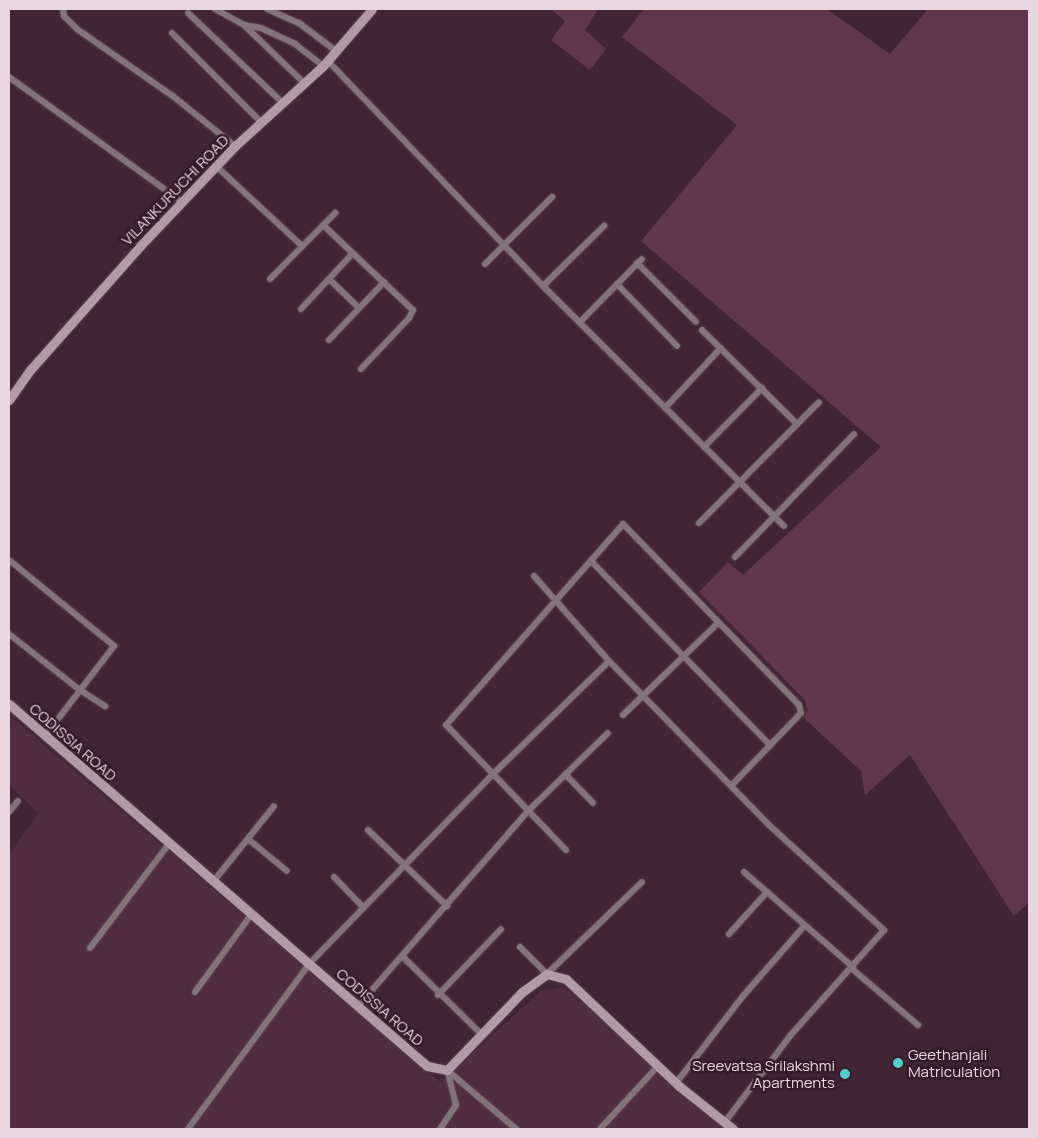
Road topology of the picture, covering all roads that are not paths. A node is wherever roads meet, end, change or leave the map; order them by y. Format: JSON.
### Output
{"nodes":[{"id":1,"x":63,"y":9,"type":"edge"},
{"id":2,"x":215,"y":9,"type":"edge"},
{"id":3,"x":267,"y":9,"type":"edge"},
{"id":4,"x":372,"y":9,"type":"edge"},
{"id":5,"x":188,"y":13,"type":"dead end"},
{"id":6,"x":244,"y":25,"type":"junction"},
{"id":7,"x":172,"y":33,"type":"dead end"},
{"id":8,"x":336,"y":52,"type":"junction"},
{"id":9,"x":325,"y":63,"type":"junction"},
{"id":10,"x":9,"y":77,"type":"edge"},
{"id":11,"x":304,"y":83,"type":"junction"},
{"id":12,"x":283,"y":103,"type":"junction"},
{"id":13,"x":261,"y":122,"type":"junction"},
{"id":14,"x":236,"y":146,"type":"junction"},
{"id":15,"x":216,"y":166,"type":"junction"},
{"id":16,"x":552,"y":197,"type":"dead end"},
{"id":17,"x":182,"y":202,"type":"junction"},
{"id":18,"x":335,"y":213,"type":"dead end"},
{"id":19,"x":323,"y":224,"type":"junction"},
{"id":20,"x":604,"y":226,"type":"dead end"},
{"id":21,"x":504,"y":245,"type":"junction"},
{"id":22,"x":302,"y":246,"type":"junction"},
{"id":23,"x":353,"y":253,"type":"junction"},
{"id":24,"x":485,"y":264,"type":"dead end"},
{"id":25,"x":270,"y":279,"type":"dead end"},
{"id":26,"x":329,"y":279,"type":"junction"},
{"id":27,"x":384,"y":282,"type":"junction"},
{"id":28,"x":618,"y":284,"type":"junction"},
{"id":29,"x":543,"y":286,"type":"junction"},
{"id":30,"x":359,"y":308,"type":"junction"},
{"id":31,"x":301,"y":309,"type":"dead end"},
{"id":32,"x":580,"y":322,"type":"junction"},
{"id":33,"x":696,"y":322,"type":"dead end"},
{"id":34,"x":702,"y":330,"type":"dead end"},
{"id":35,"x":330,"y":340,"type":"dead end"},
{"id":36,"x":678,"y":346,"type":"dead end"},
{"id":37,"x":721,"y":348,"type":"junction"},
{"id":38,"x":362,"y":369,"type":"dead end"},
{"id":39,"x":762,"y":388,"type":"junction"},
{"id":40,"x":9,"y":400,"type":"edge"},
{"id":41,"x":819,"y":402,"type":"dead end"},
{"id":42,"x":664,"y":408,"type":"junction"},
{"id":43,"x":797,"y":424,"type":"junction"},
{"id":44,"x":854,"y":434,"type":"dead end"},
{"id":45,"x":704,"y":446,"type":"junction"},
{"id":46,"x":739,"y":482,"type":"junction"},
{"id":47,"x":774,"y":516,"type":"junction"},
{"id":48,"x":699,"y":523,"type":"dead end"},
{"id":49,"x":784,"y":526,"type":"dead end"},
{"id":50,"x":735,"y":557,"type":"dead end"},
{"id":51,"x":9,"y":560,"type":"edge"},
{"id":52,"x":591,"y":561,"type":"junction"},
{"id":53,"x":534,"y":576,"type":"dead end"},
{"id":54,"x":555,"y":599,"type":"junction"},
{"id":55,"x":717,"y":624,"type":"junction"},
{"id":56,"x":9,"y":634,"type":"edge"},
{"id":57,"x":684,"y":656,"type":"junction"},
{"id":58,"x":609,"y":661,"type":"junction"},
{"id":59,"x":80,"y":690,"type":"junction"},
{"id":60,"x":643,"y":697,"type":"junction"},
{"id":61,"x":9,"y":704,"type":"edge"},
{"id":62,"x":105,"y":706,"type":"dead end"},
{"id":63,"x":623,"y":715,"type":"dead end"},
{"id":64,"x":608,"y":733,"type":"dead end"},
{"id":65,"x":45,"y":736,"type":"junction"},
{"id":66,"x":770,"y":745,"type":"junction"},
{"id":67,"x":493,"y":774,"type":"junction"},
{"id":68,"x":564,"y":774,"type":"junction"},
{"id":69,"x":731,"y":786,"type":"junction"},
{"id":70,"x":18,"y":801,"type":"dead end"},
{"id":71,"x":593,"y":803,"type":"dead end"},
{"id":72,"x":274,"y":806,"type":"dead end"},
{"id":73,"x":529,"y":810,"type":"junction"},
{"id":74,"x":9,"y":812,"type":"edge"},
{"id":75,"x":368,"y":830,"type":"dead end"},
{"id":76,"x":248,"y":839,"type":"junction"},
{"id":77,"x":169,"y":844,"type":"junction"},
{"id":78,"x":566,"y":850,"type":"dead end"},
{"id":79,"x":403,"y":866,"type":"junction"},
{"id":80,"x":287,"y":871,"type":"dead end"},
{"id":81,"x":744,"y":872,"type":"dead end"},
{"id":82,"x":334,"y":877,"type":"dead end"},
{"id":83,"x":213,"y":882,"type":"junction"},
{"id":84,"x":642,"y":882,"type":"dead end"},
{"id":85,"x":767,"y":892,"type":"junction"},
{"id":86,"x":447,"y":906,"type":"junction"},
{"id":87,"x":363,"y":907,"type":"junction"},
{"id":88,"x":252,"y":915,"type":"junction"},
{"id":89,"x":805,"y":925,"type":"junction"},
{"id":90,"x":501,"y":929,"type":"dead end"},
{"id":91,"x":729,"y":934,"type":"dead end"},
{"id":92,"x":520,"y":947,"type":"dead end"},
{"id":93,"x":90,"y":948,"type":"dead end"},
{"id":94,"x":402,"y":956,"type":"junction"},
{"id":95,"x":309,"y":964,"type":"junction"},
{"id":96,"x":852,"y":967,"type":"junction"},
{"id":97,"x":547,"y":974,"type":"junction"},
{"id":98,"x":195,"y":992,"type":"dead end"},
{"id":99,"x":438,"y":995,"type":"junction"},
{"id":100,"x":358,"y":1006,"type":"junction"},
{"id":101,"x":918,"y":1025,"type":"dead end"},
{"id":102,"x":481,"y":1034,"type":"junction"},
{"id":103,"x":658,"y":1066,"type":"junction"},
{"id":104,"x":447,"y":1070,"type":"junction"},
{"id":105,"x":676,"y":1083,"type":"junction"},
{"id":106,"x":725,"y":1122,"type":"junction"},
{"id":107,"x":512,"y":1128,"type":"edge"},
{"id":108,"x":188,"y":1129,"type":"edge"},
{"id":109,"x":440,"y":1129,"type":"edge"},
{"id":110,"x":600,"y":1129,"type":"edge"},
{"id":111,"x":733,"y":1129,"type":"edge"}],
"edges":[{"from":1,"to":14,"type":"street"},
{"from":2,"to":6,"type":"street"},
{"from":3,"to":8,"type":"street"},
{"from":4,"to":8,"type":"street","name":"VILANKURUCHI ROAD"},
{"from":5,"to":12,"type":"street"},
{"from":6,"to":9,"type":"street"},
{"from":6,"to":11,"type":"street"},
{"from":7,"to":13,"type":"street"},
{"from":8,"to":9,"type":"street","name":"VILANKURUCHI ROAD"},
{"from":9,"to":11,"type":"street","name":"VILANKURUCHI ROAD"},
{"from":9,"to":21,"type":"street"},
{"from":10,"to":17,"type":"street"},
{"from":11,"to":12,"type":"street","name":"VILANKURUCHI ROAD"},
{"from":12,"to":13,"type":"street","name":"VILANKURUCHI ROAD"},
{"from":13,"to":14,"type":"street","name":"VILANKURUCHI ROAD"},
{"from":14,"to":15,"type":"street","name":"VILANKURUCHI ROAD"},
{"from":15,"to":17,"type":"street","name":"VILANKURUCHI ROAD"},
{"from":15,"to":22,"type":"street"},
{"from":16,"to":21,"type":"street"},
{"from":17,"to":40,"type":"street","name":"VILANKURUCHI ROAD"},
{"from":18,"to":19,"type":"street"},
{"from":19,"to":22,"type":"street"},
{"from":19,"to":23,"type":"street"},
{"from":20,"to":29,"type":"street"},
{"from":21,"to":24,"type":"street"},
{"from":21,"to":29,"type":"street"},
{"from":22,"to":25,"type":"street"},
{"from":23,"to":26,"type":"street"},
{"from":23,"to":27,"type":"street"},
{"from":26,"to":30,"type":"street"},
{"from":26,"to":31,"type":"street"},
{"from":27,"to":30,"type":"street"},
{"from":27,"to":38,"type":"street"},
{"from":28,"to":32,"type":"street"},
{"from":28,"to":33,"type":"street"},
{"from":28,"to":36,"type":"street"},
{"from":29,"to":32,"type":"street"},
{"from":30,"to":35,"type":"street"},
{"from":32,"to":42,"type":"street"},
{"from":34,"to":37,"type":"street"},
{"from":37,"to":39,"type":"street"},
{"from":37,"to":42,"type":"street"},
{"from":39,"to":43,"type":"street"},
{"from":39,"to":45,"type":"street"},
{"from":41,"to":43,"type":"street"},
{"from":42,"to":45,"type":"street"},
{"from":43,"to":46,"type":"street"},
{"from":44,"to":47,"type":"street"},
{"from":45,"to":46,"type":"street"},
{"from":46,"to":47,"type":"street"},
{"from":46,"to":48,"type":"street"},
{"from":47,"to":49,"type":"street"},
{"from":47,"to":50,"type":"street"},
{"from":51,"to":59,"type":"street"},
{"from":52,"to":54,"type":"street"},
{"from":52,"to":55,"type":"street"},
{"from":52,"to":57,"type":"street"},
{"from":53,"to":54,"type":"street"},
{"from":54,"to":58,"type":"street"},
{"from":54,"to":67,"type":"street"},
{"from":55,"to":57,"type":"street"},
{"from":55,"to":66,"type":"street"},
{"from":56,"to":59,"type":"street"},
{"from":57,"to":60,"type":"street"},
{"from":57,"to":66,"type":"street"},
{"from":58,"to":60,"type":"street"},
{"from":58,"to":67,"type":"street"},
{"from":59,"to":62,"type":"street"},
{"from":59,"to":65,"type":"street"},
{"from":60,"to":63,"type":"street"},
{"from":60,"to":69,"type":"street"},
{"from":61,"to":65,"type":"street","name":"CODISSIA ROAD"},
{"from":64,"to":68,"type":"street"},
{"from":65,"to":77,"type":"street","name":"CODISSIA ROAD"},
{"from":66,"to":69,"type":"street"},
{"from":67,"to":73,"type":"street"},
{"from":67,"to":79,"type":"street"},
{"from":68,"to":71,"type":"street"},
{"from":68,"to":73,"type":"street"},
{"from":69,"to":96,"type":"street"},
{"from":70,"to":74,"type":"street"},
{"from":72,"to":76,"type":"street"},
{"from":73,"to":78,"type":"street"},
{"from":73,"to":86,"type":"street"},
{"from":75,"to":79,"type":"street"},
{"from":76,"to":80,"type":"street"},
{"from":76,"to":83,"type":"street"},
{"from":77,"to":83,"type":"street","name":"CODISSIA ROAD"},
{"from":77,"to":93,"type":"street"},
{"from":79,"to":86,"type":"street"},
{"from":79,"to":87,"type":"street"},
{"from":81,"to":85,"type":"street"},
{"from":82,"to":87,"type":"street"},
{"from":83,"to":88,"type":"street","name":"CODISSIA ROAD"},
{"from":84,"to":97,"type":"street"},
{"from":85,"to":89,"type":"street"},
{"from":85,"to":91,"type":"street"},
{"from":86,"to":94,"type":"street"},
{"from":87,"to":95,"type":"street"},
{"from":88,"to":95,"type":"street","name":"CODISSIA ROAD"},
{"from":88,"to":98,"type":"street"},
{"from":89,"to":96,"type":"street"},
{"from":89,"to":105,"type":"street"},
{"from":90,"to":99,"type":"street"},
{"from":92,"to":97,"type":"street"},
{"from":94,"to":99,"type":"street"},
{"from":94,"to":100,"type":"street"},
{"from":95,"to":100,"type":"street","name":"CODISSIA ROAD"},
{"from":95,"to":108,"type":"street"},
{"from":96,"to":101,"type":"street"},
{"from":96,"to":106,"type":"street"},
{"from":97,"to":102,"type":"street"},
{"from":97,"to":103,"type":"street"},
{"from":99,"to":102,"type":"street"},
{"from":100,"to":104,"type":"street","name":"CODISSIA ROAD"},
{"from":102,"to":104,"type":"street"},
{"from":103,"to":105,"type":"street"},
{"from":103,"to":110,"type":"street"},
{"from":104,"to":107,"type":"street"},
{"from":104,"to":109,"type":"street"},
{"from":105,"to":106,"type":"street"},
{"from":106,"to":111,"type":"street"}]}
